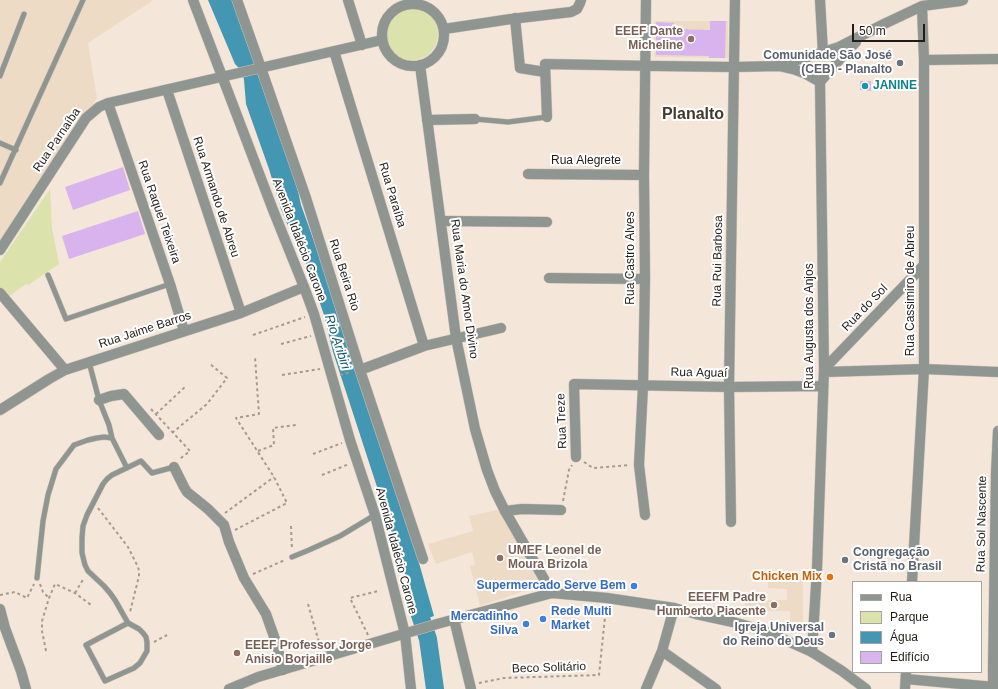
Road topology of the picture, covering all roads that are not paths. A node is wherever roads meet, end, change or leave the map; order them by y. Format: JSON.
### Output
{"nodes":[{"id":1,"x":83,"y":0,"type":"edge"},
{"id":2,"x":193,"y":0,"type":"edge"},
{"id":3,"x":237,"y":0,"type":"edge"},
{"id":4,"x":348,"y":0,"type":"edge"},
{"id":5,"x":646,"y":0,"type":"edge"},
{"id":6,"x":735,"y":0,"type":"edge"},
{"id":7,"x":820,"y":0,"type":"edge"},
{"id":8,"x":963,"y":0,"type":"edge"},
{"id":9,"x":410,"y":2,"type":"edge"},
{"id":10,"x":921,"y":3,"type":"edge"},
{"id":11,"x":579,"y":4,"type":"edge"},
{"id":12,"x":24,"y":14,"type":"dead end"},
{"id":13,"x":515,"y":18,"type":"junction"},
{"id":14,"x":444,"y":29,"type":"junction"},
{"id":15,"x":867,"y":33,"type":"junction"},
{"id":16,"x":382,"y":40,"type":"junction"},
{"id":17,"x":362,"y":45,"type":"junction"},
{"id":18,"x":834,"y":49,"type":"junction"},
{"id":19,"x":334,"y":52,"type":"junction"},
{"id":20,"x":823,"y":53,"type":"junction"},
{"id":21,"x":998,"y":59,"type":"edge"},
{"id":22,"x":924,"y":60,"type":"junction"},
{"id":23,"x":838,"y":61,"type":"junction"},
{"id":24,"x":420,"y":65,"type":"junction"},
{"id":25,"x":796,"y":65,"type":"junction"},
{"id":26,"x":646,"y":66,"type":"junction"},
{"id":27,"x":734,"y":67,"type":"junction"},
{"id":28,"x":260,"y":68,"type":"junction"},
{"id":29,"x":545,"y":72,"type":"junction"},
{"id":30,"x":0,"y":76,"type":"edge"},
{"id":31,"x":222,"y":76,"type":"junction"},
{"id":32,"x":820,"y":82,"type":"junction"},
{"id":33,"x":167,"y":90,"type":"junction"},
{"id":34,"x":108,"y":103,"type":"junction"},
{"id":35,"x":547,"y":117,"type":"joint"},
{"id":36,"x":474,"y":119,"type":"joint"},
{"id":37,"x":427,"y":120,"type":"junction"},
{"id":38,"x":0,"y":143,"type":"edge"},
{"id":39,"x":16,"y":150,"type":"junction"},
{"id":40,"x":528,"y":174,"type":"dead end"},
{"id":41,"x":644,"y":175,"type":"junction"},
{"id":42,"x":0,"y":183,"type":"edge"},
{"id":43,"x":441,"y":221,"type":"junction"},
{"id":44,"x":548,"y":222,"type":"dead end"},
{"id":45,"x":0,"y":250,"type":"edge"},
{"id":46,"x":924,"y":266,"type":"junction"},
{"id":47,"x":48,"y":276,"type":"dead end"},
{"id":48,"x":549,"y":278,"type":"dead end"},
{"id":49,"x":645,"y":279,"type":"junction"},
{"id":50,"x":170,"y":284,"type":"junction"},
{"id":51,"x":304,"y":287,"type":"junction"},
{"id":52,"x":0,"y":293,"type":"edge"},
{"id":53,"x":241,"y":313,"type":"junction"},
{"id":54,"x":501,"y":328,"type":"dead end"},
{"id":55,"x":184,"y":331,"type":"junction"},
{"id":56,"x":456,"y":338,"type":"junction"},
{"id":57,"x":424,"y":346,"type":"junction"},
{"id":58,"x":89,"y":362,"type":"junction"},
{"id":59,"x":924,"y":369,"type":"junction"},
{"id":60,"x":65,"y":370,"type":"junction"},
{"id":61,"x":359,"y":370,"type":"junction"},
{"id":62,"x":824,"y":371,"type":"junction"},
{"id":63,"x":998,"y":372,"type":"edge"},
{"id":64,"x":574,"y":384,"type":"joint"},
{"id":65,"x":643,"y":386,"type":"junction"},
{"id":66,"x":823,"y":386,"type":"junction"},
{"id":67,"x":729,"y":387,"type":"junction"},
{"id":68,"x":99,"y":400,"type":"junction"},
{"id":69,"x":0,"y":410,"type":"edge"},
{"id":70,"x":998,"y":431,"type":"edge"},
{"id":71,"x":159,"y":435,"type":"dead end"},
{"id":72,"x":112,"y":438,"type":"junction"},
{"id":73,"x":576,"y":457,"type":"road end"},
{"id":74,"x":174,"y":467,"type":"joint"},
{"id":75,"x":127,"y":468,"type":"junction"},
{"id":76,"x":997,"y":473,"type":"edge"},
{"id":77,"x":561,"y":510,"type":"road end"},
{"id":78,"x":505,"y":511,"type":"junction"},
{"id":79,"x":374,"y":515,"type":"junction"},
{"id":80,"x":645,"y":515,"type":"dead end"},
{"id":81,"x":731,"y":522,"type":"dead end"},
{"id":82,"x":292,"y":557,"type":"road end"},
{"id":83,"x":423,"y":559,"type":"dead end"},
{"id":84,"x":996,"y":571,"type":"edge"},
{"id":85,"x":37,"y":578,"type":"road end"},
{"id":86,"x":912,"y":581,"type":"edge"},
{"id":87,"x":552,"y":593,"type":"junction"},
{"id":88,"x":674,"y":608,"type":"junction"},
{"id":89,"x":0,"y":609,"type":"edge"},
{"id":90,"x":454,"y":619,"type":"junction"},
{"id":91,"x":128,"y":623,"type":"junction"},
{"id":92,"x":405,"y":634,"type":"junction"},
{"id":93,"x":662,"y":651,"type":"junction"},
{"id":94,"x":812,"y":652,"type":"junction"},
{"id":95,"x":995,"y":668,"type":"edge"},
{"id":96,"x":282,"y":670,"type":"junction"},
{"id":97,"x":906,"y":680,"type":"edge"},
{"id":98,"x":470,"y":686,"type":"edge"},
{"id":99,"x":994,"y":688,"type":"edge"},
{"id":100,"x":26,"y":689,"type":"edge"},
{"id":101,"x":229,"y":689,"type":"edge"},
{"id":102,"x":411,"y":689,"type":"edge"},
{"id":103,"x":646,"y":689,"type":"edge"},
{"id":104,"x":716,"y":689,"type":"edge"},
{"id":105,"x":866,"y":689,"type":"edge"}],
"edges":[{"from":1,"to":39,"type":"lane"},
{"from":2,"to":31,"type":"street","name":"Avenida Idalécio Carone"},
{"from":3,"to":28,"type":"street","name":"Rua Beira Rio"},
{"from":4,"to":17,"type":"street"},
{"from":5,"to":26,"type":"street","name":"Rua Castro Alves"},
{"from":6,"to":27,"type":"street","name":"Rua Rui Barbosa"},
{"from":7,"to":20,"type":"street"},
{"from":8,"to":10,"type":"street"},
{"from":9,"to":14,"type":"street"},
{"from":9,"to":16,"type":"street"},
{"from":10,"to":15,"type":"street"},
{"from":10,"to":22,"type":"street","name":"Rua Cassimiro de Abreu"},
{"from":11,"to":13,"type":"street"},
{"from":12,"to":30,"type":"lane"},
{"from":13,"to":14,"type":"street"},
{"from":13,"to":29,"type":"street"},
{"from":14,"to":24,"type":"street"},
{"from":15,"to":18,"type":"street"},
{"from":15,"to":23,"type":"street"},
{"from":16,"to":17,"type":"street"},
{"from":16,"to":24,"type":"street"},
{"from":17,"to":19,"type":"street"},
{"from":18,"to":20,"type":"street"},
{"from":18,"to":23,"type":"street"},
{"from":19,"to":28,"type":"street"},
{"from":19,"to":57,"type":"street","name":"Rua Paraíba"},
{"from":20,"to":25,"type":"street"},
{"from":21,"to":22,"type":"street"},
{"from":22,"to":46,"type":"street","name":"Rua Cassimiro de Abreu"},
{"from":23,"to":32,"type":"street"},
{"from":24,"to":37,"type":"street","name":"Rua Maria do Amor Divino"},
{"from":25,"to":27,"type":"street"},
{"from":25,"to":32,"type":"street"},
{"from":26,"to":27,"type":"street"},
{"from":26,"to":29,"type":"street"},
{"from":26,"to":41,"type":"street","name":"Rua Castro Alves"},
{"from":27,"to":67,"type":"street","name":"Rua Rui Barbosa"},
{"from":28,"to":31,"type":"street","name":"Rua Parnaíba"},
{"from":28,"to":61,"type":"street","name":"Rua Beira Rio"},
{"from":29,"to":35,"type":"street"},
{"from":31,"to":33,"type":"street","name":"Rua Parnaíba"},
{"from":31,"to":51,"type":"street","name":"Avenida Idalécio Carone"},
{"from":32,"to":62,"type":"street","name":"Rua Augusta dos Anjos"},
{"from":33,"to":34,"type":"street","name":"Rua Parnaíba"},
{"from":33,"to":53,"type":"street","name":"Rua Armando de Abreu"},
{"from":34,"to":45,"type":"street","name":"Rua Parnaíba"},
{"from":34,"to":50,"type":"street","name":"Rua Raquel Teixeira"},
{"from":35,"to":36,"type":"lane"},
{"from":36,"to":37,"type":"street"},
{"from":37,"to":43,"type":"street","name":"Rua Maria do Amor Divino"},
{"from":38,"to":39,"type":"lane"},
{"from":39,"to":42,"type":"lane"},
{"from":40,"to":41,"type":"street","name":"Rua Alegrete"},
{"from":41,"to":49,"type":"street","name":"Rua Castro Alves"},
{"from":43,"to":44,"type":"street"},
{"from":43,"to":56,"type":"street","name":"Rua Maria do Amor Divino"},
{"from":46,"to":59,"type":"street","name":"Rua Cassimiro de Abreu"},
{"from":46,"to":62,"type":"street","name":"Rua do Sol"},
{"from":47,"to":50,"type":"lane"},
{"from":48,"to":49,"type":"street"},
{"from":49,"to":65,"type":"street","name":"Rua Castro Alves"},
{"from":50,"to":55,"type":"street","name":"Rua Raquel Teixeira"},
{"from":51,"to":53,"type":"street","name":"Rua Jaime Barros"},
{"from":51,"to":79,"type":"street","name":"Avenida Idalécio Carone"},
{"from":52,"to":60,"type":"street"},
{"from":53,"to":55,"type":"street","name":"Rua Jaime Barros"},
{"from":54,"to":56,"type":"street"},
{"from":55,"to":58,"type":"street","name":"Rua Jaime Barros"},
{"from":56,"to":57,"type":"street"},
{"from":56,"to":78,"type":"street","name":"Rua Maria do Amor Divino"},
{"from":57,"to":61,"type":"street"},
{"from":58,"to":60,"type":"street","name":"Rua Jaime Barros"},
{"from":58,"to":68,"type":"lane"},
{"from":59,"to":62,"type":"street"},
{"from":59,"to":63,"type":"street"},
{"from":59,"to":86,"type":"street","name":"Rua Cassimiro de Abreu"},
{"from":60,"to":69,"type":"street","name":"Rua Jaime Barros"},
{"from":61,"to":83,"type":"street","name":"Rua Beira Rio"},
{"from":62,"to":66,"type":"street","name":"Rua Augusta dos Anjos"},
{"from":64,"to":65,"type":"street","name":"Rua Aguaí"},
{"from":64,"to":73,"type":"street","name":"Rua Treze"},
{"from":65,"to":67,"type":"street","name":"Rua Aguaí"},
{"from":65,"to":80,"type":"street","name":"Rua Castro Alves"},
{"from":66,"to":67,"type":"street","name":"Rua Aguaí"},
{"from":66,"to":94,"type":"street","name":"Rua Augusta dos Anjos"},
{"from":67,"to":81,"type":"street","name":"Rua Rui Barbosa"},
{"from":68,"to":71,"type":"street"},
{"from":68,"to":72,"type":"lane"},
{"from":70,"to":76,"type":"street","name":"Rua Sol Nascente"},
{"from":72,"to":75,"type":"lane"},
{"from":72,"to":85,"type":"lane"},
{"from":74,"to":75,"type":"lane"},
{"from":74,"to":96,"type":"street"},
{"from":75,"to":91,"type":"lane"},
{"from":76,"to":84,"type":"street","name":"Rua Sol Nascente"},
{"from":77,"to":78,"type":"street"},
{"from":78,"to":87,"type":"street","name":"Rua Maria do Amor Divino"},
{"from":79,"to":82,"type":"lane"},
{"from":79,"to":92,"type":"street","name":"Avenida Idalécio Carone"},
{"from":84,"to":95,"type":"street","name":"Rua Sol Nascente"},
{"from":87,"to":88,"type":"street"},
{"from":87,"to":90,"type":"street"},
{"from":88,"to":93,"type":"street"},
{"from":88,"to":94,"type":"street"},
{"from":89,"to":100,"type":"street"},
{"from":90,"to":92,"type":"street"},
{"from":90,"to":98,"type":"street"},
{"from":91,"to":91,"type":"lane"},
{"from":92,"to":96,"type":"street"},
{"from":92,"to":102,"type":"street","name":"Avenida Idalécio Carone"},
{"from":93,"to":103,"type":"street"},
{"from":93,"to":104,"type":"street"},
{"from":94,"to":105,"type":"street"},
{"from":95,"to":99,"type":"street","name":"Rua Sol Nascente"},
{"from":96,"to":101,"type":"street"},
{"from":97,"to":99,"type":"street"}]}
